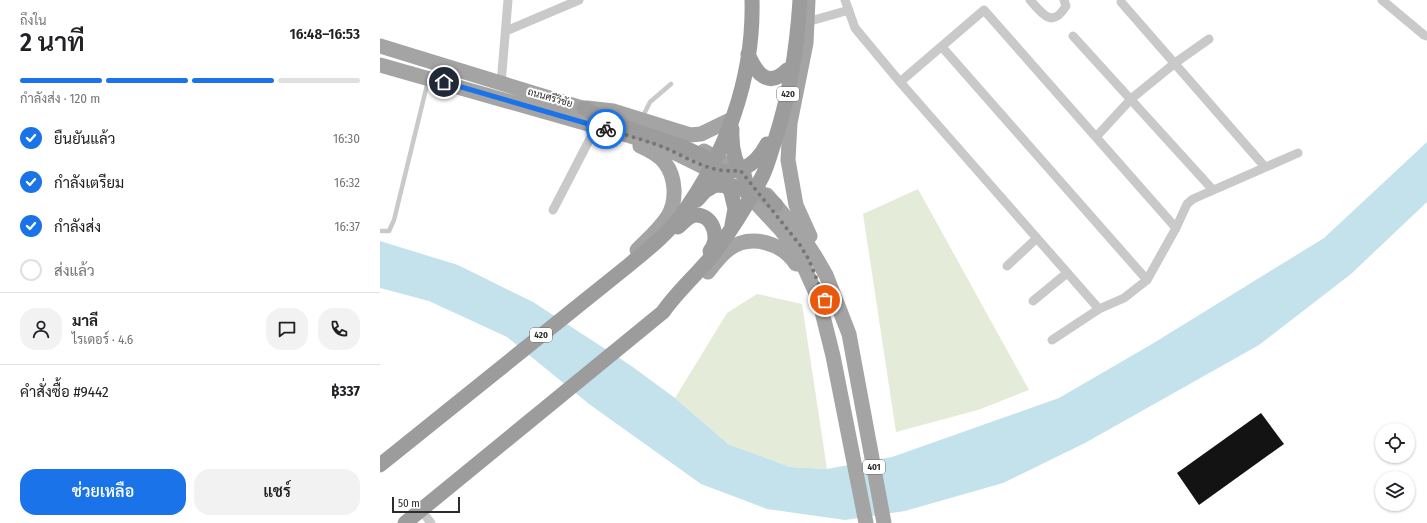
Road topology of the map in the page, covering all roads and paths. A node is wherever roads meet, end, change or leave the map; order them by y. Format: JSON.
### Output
{"nodes":[{"id":1,"x":508,"y":0,"type":"edge"},
{"id":2,"x":579,"y":0,"type":"edge"},
{"id":3,"x":752,"y":0,"type":"edge"},
{"id":4,"x":795,"y":0,"type":"edge"},
{"id":5,"x":800,"y":0,"type":"edge"},
{"id":6,"x":808,"y":0,"type":"edge"},
{"id":7,"x":845,"y":0,"type":"edge"},
{"id":8,"x":1030,"y":0,"type":"edge"},
{"id":9,"x":1064,"y":0,"type":"edge"},
{"id":10,"x":1386,"y":1,"type":"edge"},
{"id":11,"x":1121,"y":2,"type":"dead end"},
{"id":12,"x":848,"y":10,"type":"junction"},
{"id":13,"x":807,"y":22,"type":"junction"},
{"id":14,"x":506,"y":31,"type":"junction"},
{"id":15,"x":1073,"y":36,"type":"dead end"},
{"id":16,"x":1427,"y":36,"type":"edge"},
{"id":17,"x":1209,"y":39,"type":"dead end"},
{"id":18,"x":380,"y":46,"type":"edge"},
{"id":19,"x":942,"y":46,"type":"junction"},
{"id":20,"x":748,"y":54,"type":"junction"},
{"id":21,"x":1175,"y":62,"type":"junction"},
{"id":22,"x":380,"y":64,"type":"edge"},
{"id":23,"x":787,"y":70,"type":"junction"},
{"id":24,"x":429,"y":78,"type":"junction"},
{"id":25,"x":900,"y":82,"type":"junction"},
{"id":26,"x":501,"y":84,"type":"junction"},
{"id":27,"x":671,"y":84,"type":"dead end"},
{"id":28,"x":1131,"y":99,"type":"junction"},
{"id":29,"x":548,"y":105,"type":"junction"},
{"id":30,"x":581,"y":115,"type":"junction"},
{"id":31,"x":641,"y":119,"type":"junction"},
{"id":32,"x":732,"y":119,"type":"junction"},
{"id":33,"x":594,"y":131,"type":"junction"},
{"id":34,"x":1096,"y":137,"type":"junction"},
{"id":35,"x":1298,"y":153,"type":"dead end"},
{"id":36,"x":1265,"y":167,"type":"junction"},
{"id":37,"x":740,"y":170,"type":"junction"},
{"id":38,"x":733,"y":179,"type":"junction"},
{"id":39,"x":1214,"y":190,"type":"junction"},
{"id":40,"x":553,"y":210,"type":"dead end"},
{"id":41,"x":677,"y":228,"type":"junction"},
{"id":42,"x":1176,"y":228,"type":"junction"},
{"id":43,"x":380,"y":231,"type":"edge"},
{"id":44,"x":730,"y":231,"type":"junction"},
{"id":45,"x":1037,"y":238,"type":"junction"},
{"id":46,"x":1007,"y":266,"type":"dead end"},
{"id":47,"x":1067,"y":273,"type":"junction"},
{"id":48,"x":616,"y":275,"type":"junction"},
{"id":49,"x":1147,"y":280,"type":"junction"},
{"id":50,"x":687,"y":284,"type":"junction"},
{"id":51,"x":1033,"y":301,"type":"dead end"},
{"id":52,"x":1099,"y":309,"type":"junction"},
{"id":53,"x":663,"y":312,"type":"junction"},
{"id":54,"x":849,"y":334,"type":"junction"},
{"id":55,"x":1052,"y":340,"type":"dead end"},
{"id":56,"x":842,"y":395,"type":"junction"},
{"id":57,"x":380,"y":465,"type":"edge"},
{"id":58,"x":421,"y":510,"type":"junction"},
{"id":59,"x":405,"y":523,"type":"edge"},
{"id":60,"x":431,"y":523,"type":"edge"},
{"id":61,"x":866,"y":523,"type":"edge"},
{"id":62,"x":884,"y":523,"type":"edge"}],
"edges":[{"from":1,"to":14,"type":"street"},
{"from":2,"to":14,"type":"street"},
{"from":3,"to":20,"type":"highway","number":"420"},
{"from":4,"to":23,"type":"highway"},
{"from":5,"to":38,"type":"highway","number":"420"},
{"from":6,"to":13,"type":"main road"},
{"from":7,"to":12,"type":"street"},
{"from":8,"to":9,"type":"street"},
{"from":10,"to":16,"type":"street"},
{"from":11,"to":21,"type":"street"},
{"from":12,"to":13,"type":"street"},
{"from":12,"to":25,"type":"street"},
{"from":13,"to":54,"type":"main road"},
{"from":14,"to":26,"type":"street"},
{"from":15,"to":28,"type":"street"},
{"from":17,"to":21,"type":"street"},
{"from":18,"to":26,"type":"main road","name":"ถนนศรีวิชัย"},
{"from":19,"to":25,"type":"street"},
{"from":19,"to":34,"type":"street"},
{"from":19,"to":49,"type":"street"},
{"from":20,"to":23,"type":"highway"},
{"from":20,"to":32,"type":"highway","number":"420"},
{"from":21,"to":28,"type":"street"},
{"from":21,"to":36,"type":"street"},
{"from":22,"to":24,"type":"main road","name":"ถนนศรีวิชัย"},
{"from":23,"to":37,"type":"highway"},
{"from":24,"to":29,"type":"main road","name":"ถนนศรีวิชัย"},
{"from":24,"to":43,"type":"lane"},
{"from":25,"to":45,"type":"street"},
{"from":26,"to":29,"type":"main road","name":"ถนนศรีวิชัย"},
{"from":27,"to":31,"type":"lane"},
{"from":28,"to":34,"type":"street"},
{"from":28,"to":39,"type":"street"},
{"from":29,"to":30,"type":"main road","name":"ถนนศรีวิชัย"},
{"from":30,"to":31,"type":"main road"},
{"from":30,"to":33,"type":"main road"},
{"from":30,"to":38,"type":"highway"},
{"from":31,"to":32,"type":"main road"},
{"from":32,"to":37,"type":"highway"},
{"from":32,"to":38,"type":"highway","number":"420"},
{"from":33,"to":40,"type":"street"},
{"from":33,"to":48,"type":"main road"},
{"from":34,"to":42,"type":"street"},
{"from":35,"to":36,"type":"street"},
{"from":36,"to":39,"type":"street"},
{"from":37,"to":38,"type":"main road"},
{"from":37,"to":38,"type":"highway"},
{"from":38,"to":41,"type":"highway"},
{"from":38,"to":44,"type":"highway","number":"420"},
{"from":38,"to":44,"type":"highway"},
{"from":38,"to":48,"type":"highway","number":"420"},
{"from":38,"to":54,"type":"main road","number":"401"},
{"from":38,"to":56,"type":"main road","number":"401"},
{"from":39,"to":42,"type":"street"},
{"from":41,"to":48,"type":"highway"},
{"from":41,"to":50,"type":"highway"},
{"from":42,"to":49,"type":"street"},
{"from":44,"to":50,"type":"highway","number":"420"},
{"from":45,"to":46,"type":"street"},
{"from":45,"to":47,"type":"street"},
{"from":47,"to":51,"type":"street"},
{"from":47,"to":52,"type":"street"},
{"from":48,"to":57,"type":"highway","number":"420"},
{"from":49,"to":52,"type":"street"},
{"from":50,"to":53,"type":"highway","number":"420"},
{"from":52,"to":55,"type":"street"},
{"from":53,"to":56,"type":"main road"},
{"from":53,"to":58,"type":"highway","number":"420"},
{"from":54,"to":62,"type":"main road","number":"401"},
{"from":56,"to":61,"type":"main road","number":"401"},
{"from":58,"to":59,"type":"highway","number":"420"},
{"from":58,"to":60,"type":"street"}]}
